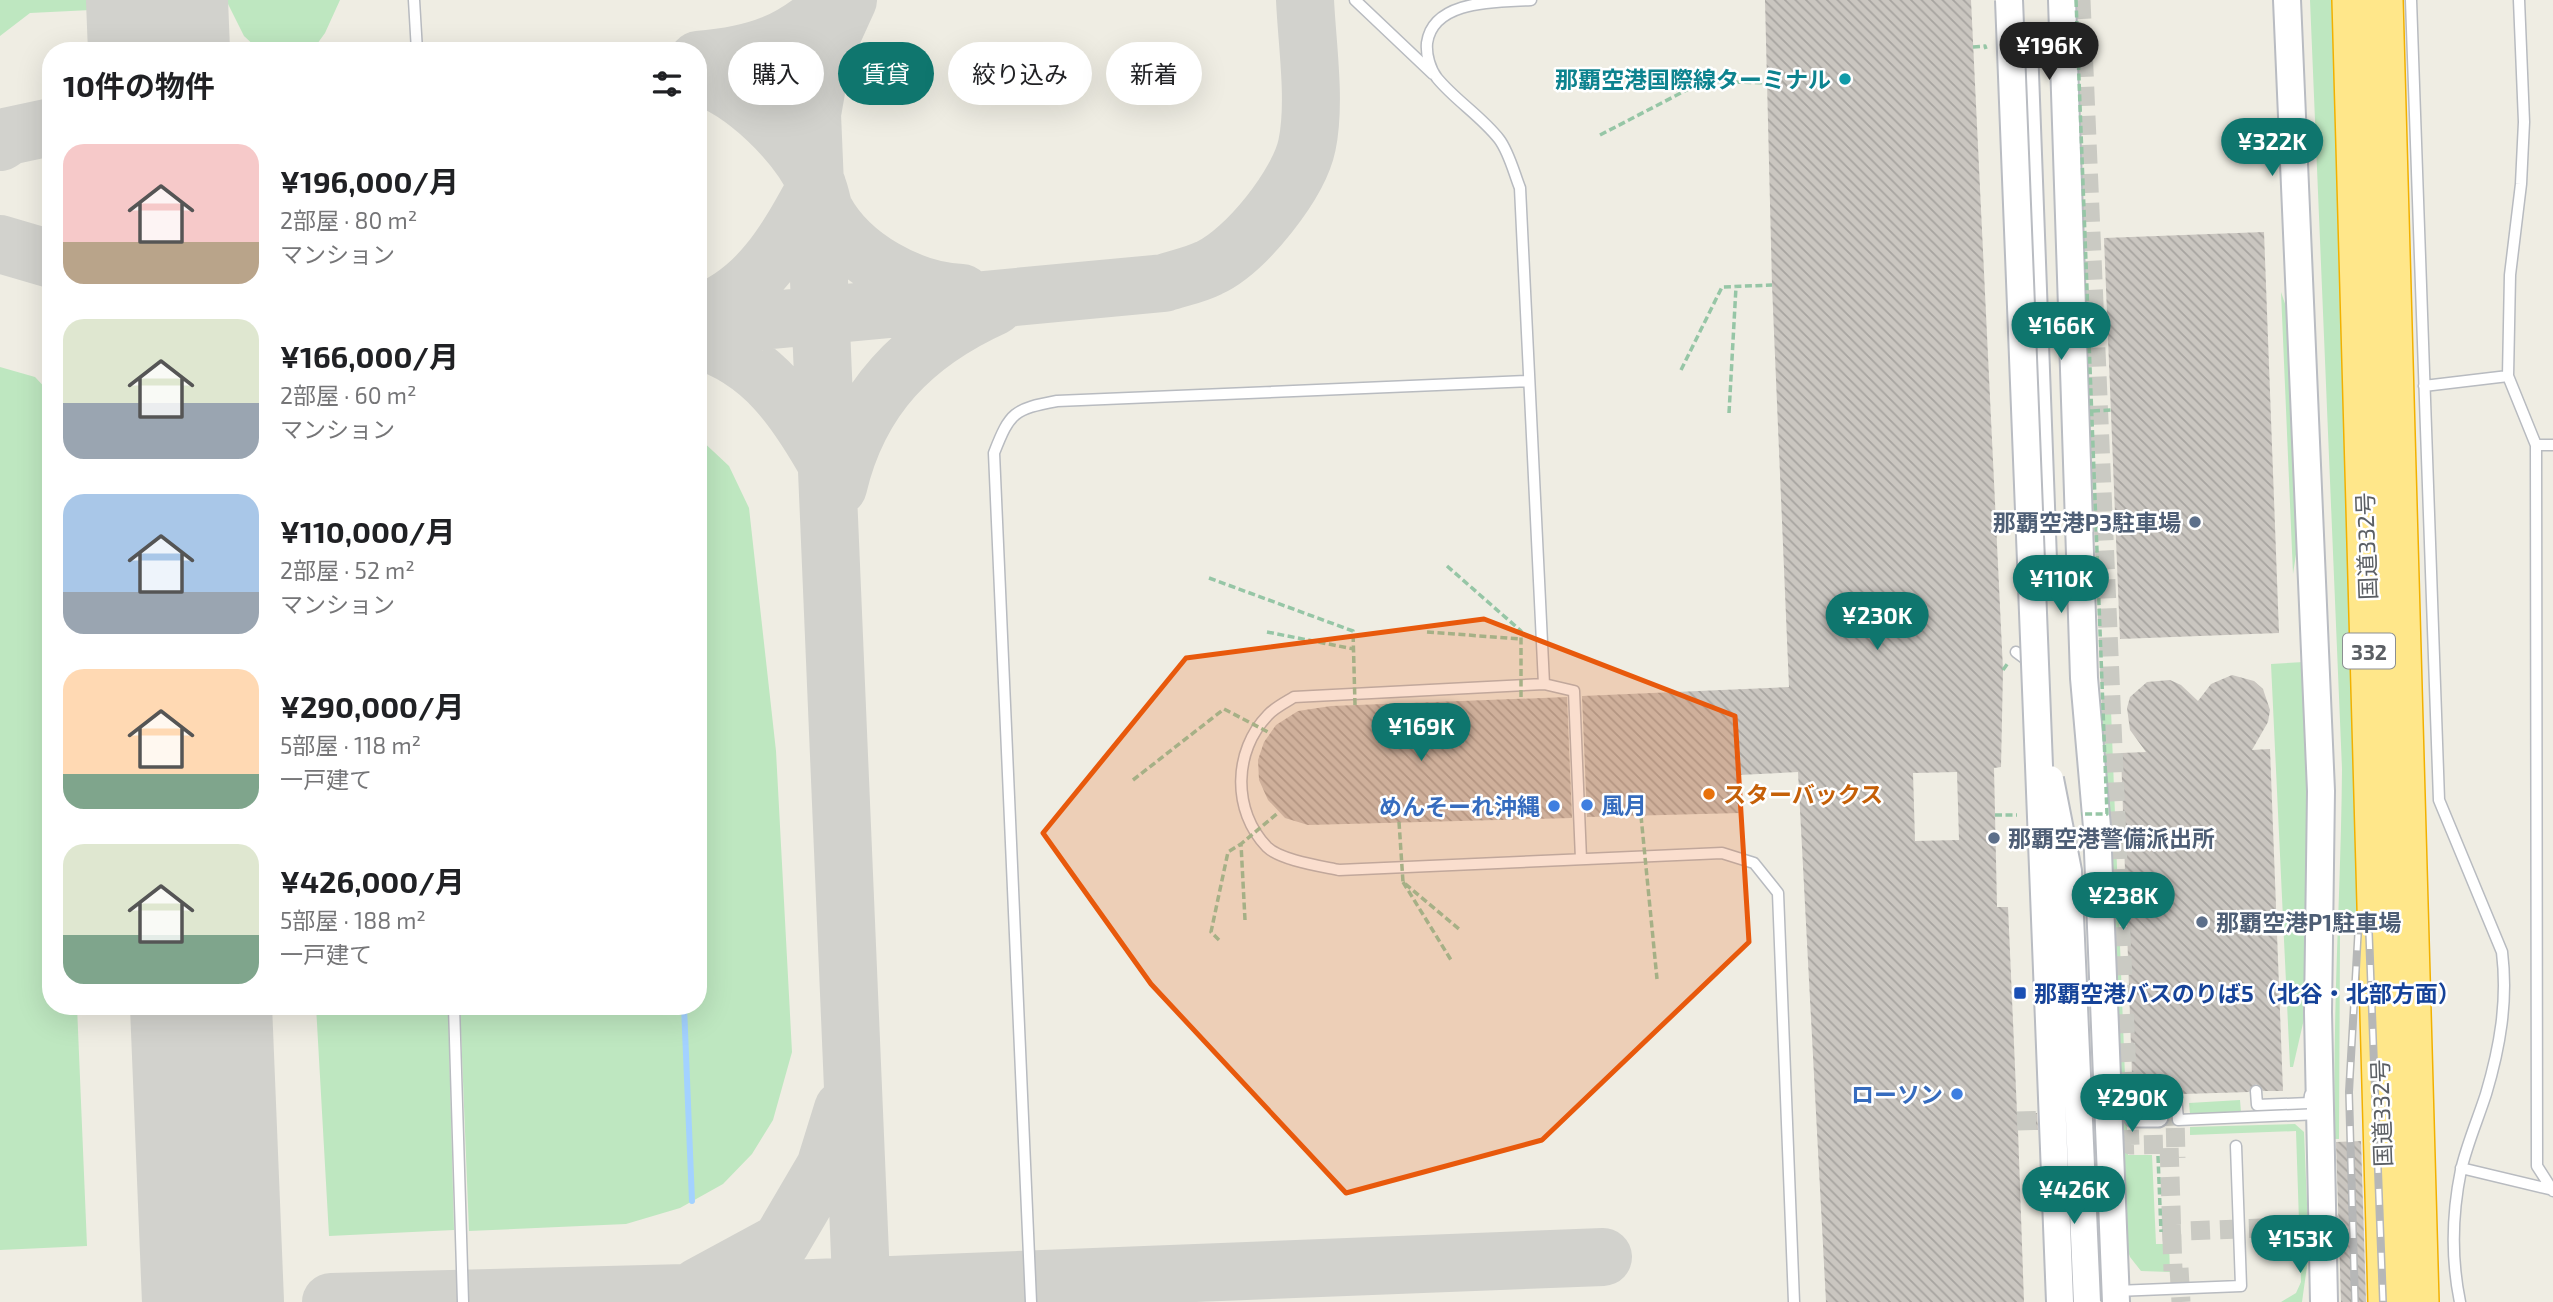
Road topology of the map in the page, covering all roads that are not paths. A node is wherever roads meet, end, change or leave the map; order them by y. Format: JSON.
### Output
{"nodes":[{"id":1,"x":414,"y":0,"type":"edge"},
{"id":2,"x":1355,"y":0,"type":"edge"},
{"id":3,"x":1531,"y":0,"type":"edge"},
{"id":4,"x":2009,"y":0,"type":"edge"},
{"id":5,"x":2022,"y":0,"type":"edge"},
{"id":6,"x":2062,"y":0,"type":"edge"},
{"id":7,"x":2287,"y":0,"type":"edge"},
{"id":8,"x":2350,"y":0,"type":"edge"},
{"id":9,"x":2385,"y":0,"type":"edge"},
{"id":10,"x":2411,"y":0,"type":"edge"},
{"id":11,"x":2519,"y":0,"type":"edge"},
{"id":12,"x":416,"y":42,"type":"edge"},
{"id":13,"x":1437,"y":78,"type":"junction"},
{"id":14,"x":2508,"y":376,"type":"junction"},
{"id":15,"x":1529,"y":381,"type":"junction"},
{"id":16,"x":2424,"y":386,"type":"junction"},
{"id":17,"x":2536,"y":444,"type":"junction"},
{"id":18,"x":2553,"y":445,"type":"edge"},
{"id":19,"x":1544,"y":684,"type":"junction"},
{"id":20,"x":2034,"y":705,"type":"junction"},
{"id":21,"x":1581,"y":859,"type":"junction"},
{"id":22,"x":454,"y":1015,"type":"edge"},
{"id":23,"x":2319,"y":1069,"type":"junction"},
{"id":24,"x":2256,"y":1091,"type":"dead end"},
{"id":25,"x":2176,"y":1094,"type":"dead end"},
{"id":26,"x":2320,"y":1114,"type":"junction"},
{"id":27,"x":2158,"y":1116,"type":"dead end"},
{"id":28,"x":2134,"y":1117,"type":"tunnel mouth"},
{"id":29,"x":2236,"y":1146,"type":"dead end"},
{"id":30,"x":2461,"y":1168,"type":"junction"},
{"id":31,"x":2551,"y":1190,"type":"edge"},
{"id":32,"x":2115,"y":1297,"type":"edge"},
{"id":33,"x":463,"y":1302,"type":"edge"},
{"id":34,"x":1031,"y":1302,"type":"edge"},
{"id":35,"x":1794,"y":1302,"type":"edge"},
{"id":36,"x":2053,"y":1302,"type":"edge"},
{"id":37,"x":2060,"y":1302,"type":"edge"},
{"id":38,"x":2087,"y":1302,"type":"edge"},
{"id":39,"x":2324,"y":1302,"type":"edge"},
{"id":40,"x":2386,"y":1302,"type":"edge"},
{"id":41,"x":2421,"y":1302,"type":"edge"},
{"id":42,"x":2460,"y":1302,"type":"edge"}],
"edges":[{"from":1,"to":12,"type":"lane"},
{"from":2,"to":13,"type":"lane"},
{"from":3,"to":13,"type":"lane"},
{"from":4,"to":20,"type":"street","bridge":true},
{"from":5,"to":36,"type":"street"},
{"from":6,"to":32,"type":"street"},
{"from":7,"to":23,"type":"street"},
{"from":8,"to":40,"type":"highway","name":"国道332号","number":"332"},
{"from":9,"to":41,"type":"highway","name":"国道332号","number":"332"},
{"from":10,"to":16,"type":"lane"},
{"from":11,"to":14,"type":"lane"},
{"from":13,"to":15,"type":"lane"},
{"from":14,"to":16,"type":"lane"},
{"from":14,"to":17,"type":"lane"},
{"from":15,"to":19,"type":"lane"},
{"from":15,"to":34,"type":"lane"},
{"from":16,"to":30,"type":"lane"},
{"from":17,"to":18,"type":"lane"},
{"from":17,"to":31,"type":"lane"},
{"from":19,"to":21,"type":"lane"},
{"from":19,"to":21,"type":"lane"},
{"from":20,"to":37,"type":"street","bridge":true},
{"from":20,"to":38,"type":"street","bridge":true},
{"from":21,"to":35,"type":"lane"},
{"from":22,"to":33,"type":"lane"},
{"from":23,"to":24,"type":"lane"},
{"from":23,"to":26,"type":"street"},
{"from":25,"to":26,"type":"lane"},
{"from":26,"to":39,"type":"street"},
{"from":27,"to":28,"type":"street"},
{"from":29,"to":32,"type":"lane"},
{"from":30,"to":31,"type":"lane"},
{"from":30,"to":42,"type":"lane"}]}
